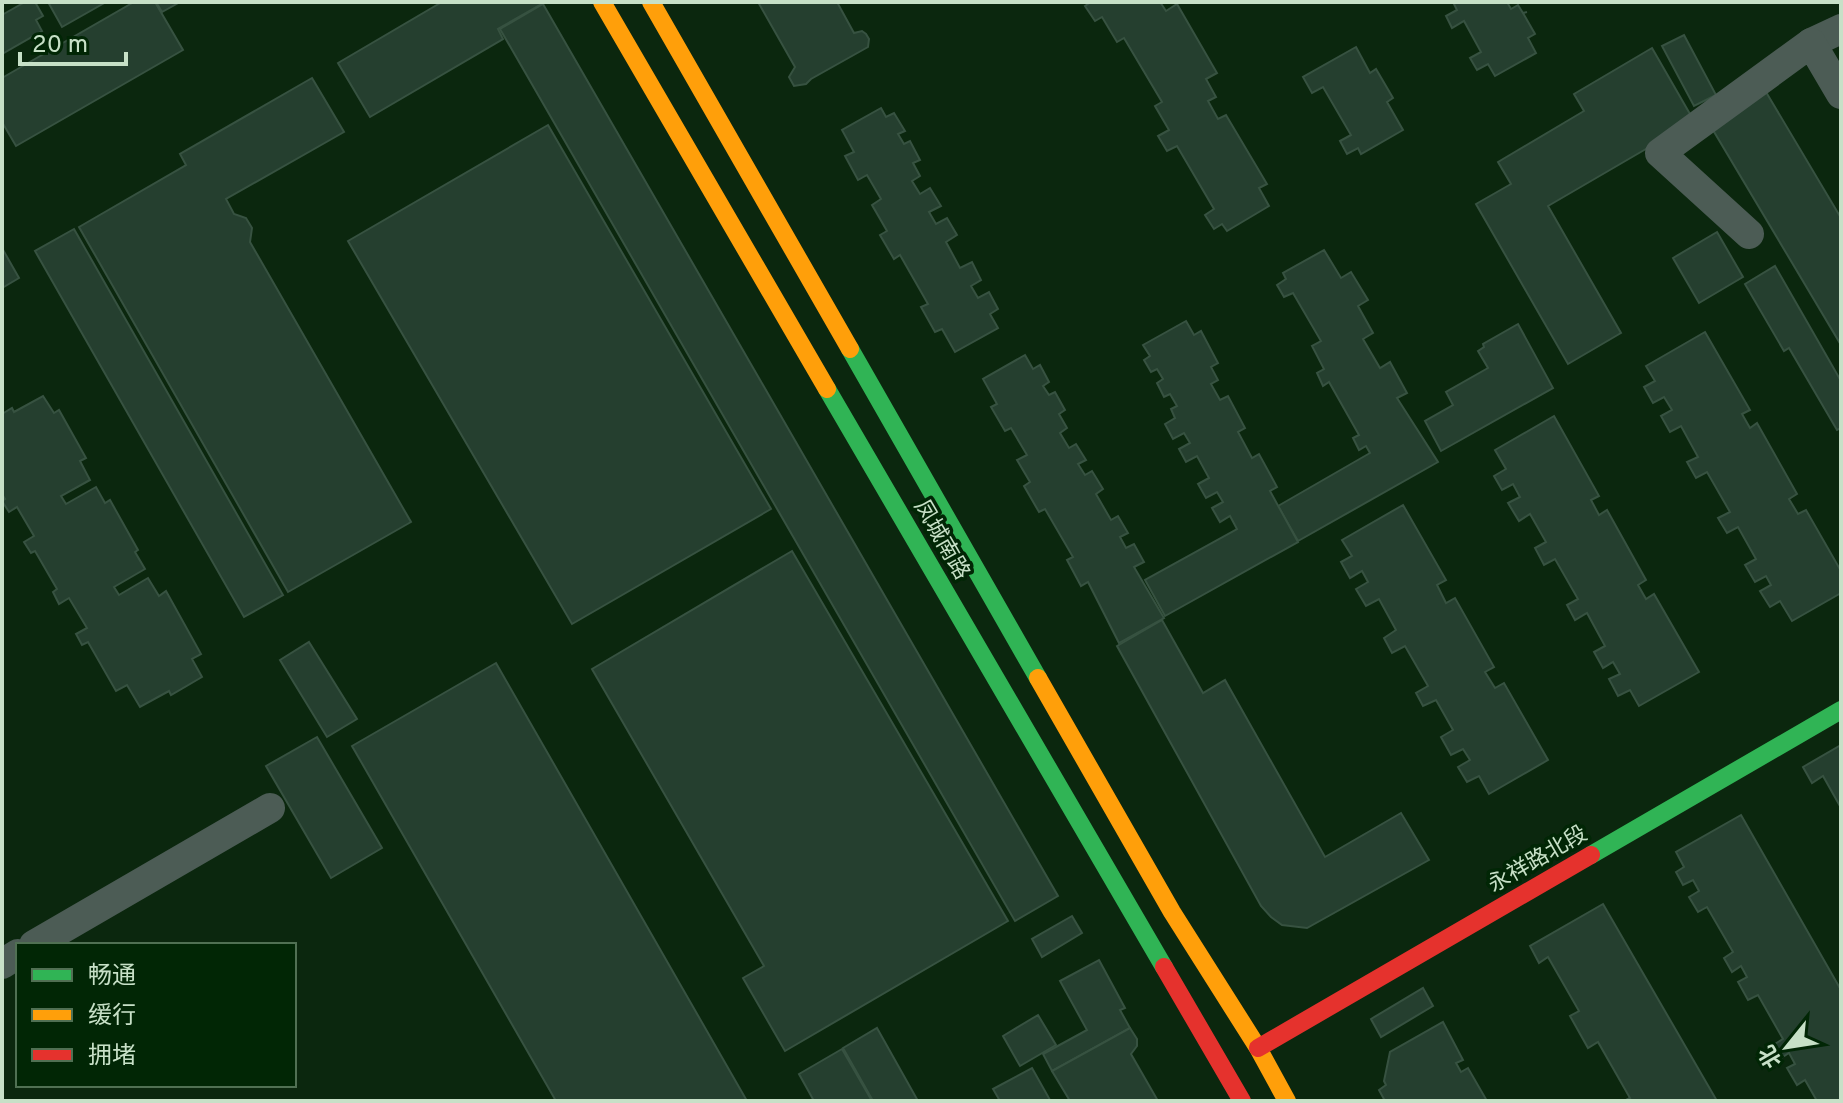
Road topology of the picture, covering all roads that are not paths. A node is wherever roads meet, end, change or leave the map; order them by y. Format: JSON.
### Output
{"nodes":[{"id":1,"x":602,"y":2,"type":"edge"},
{"id":2,"x":651,"y":2,"type":"edge"},
{"id":3,"x":1841,"y":29,"type":"edge"},
{"id":4,"x":1811,"y":43,"type":"junction"},
{"id":5,"x":1841,"y":94,"type":"edge"},
{"id":6,"x":1749,"y":234,"type":"dead end"},
{"id":7,"x":1841,"y":710,"type":"edge"},
{"id":8,"x":270,"y":808,"type":"dead end"},
{"id":9,"x":37,"y":943,"type":"edge"},
{"id":10,"x":1258,"y":1048,"type":"junction"},
{"id":11,"x":1242,"y":1101,"type":"edge"},
{"id":12,"x":1287,"y":1101,"type":"edge"}],
"edges":[{"from":1,"to":11,"type":"street","name":"凤城南路"},
{"from":2,"to":10,"type":"street","name":"凤城南路"},
{"from":3,"to":4,"type":"street"},
{"from":4,"to":5,"type":"street"},
{"from":4,"to":6,"type":"street"},
{"from":7,"to":10,"type":"street","name":"永祥路北段"},
{"from":8,"to":9,"type":"street"},
{"from":10,"to":12,"type":"street","name":"凤城南路"}]}
